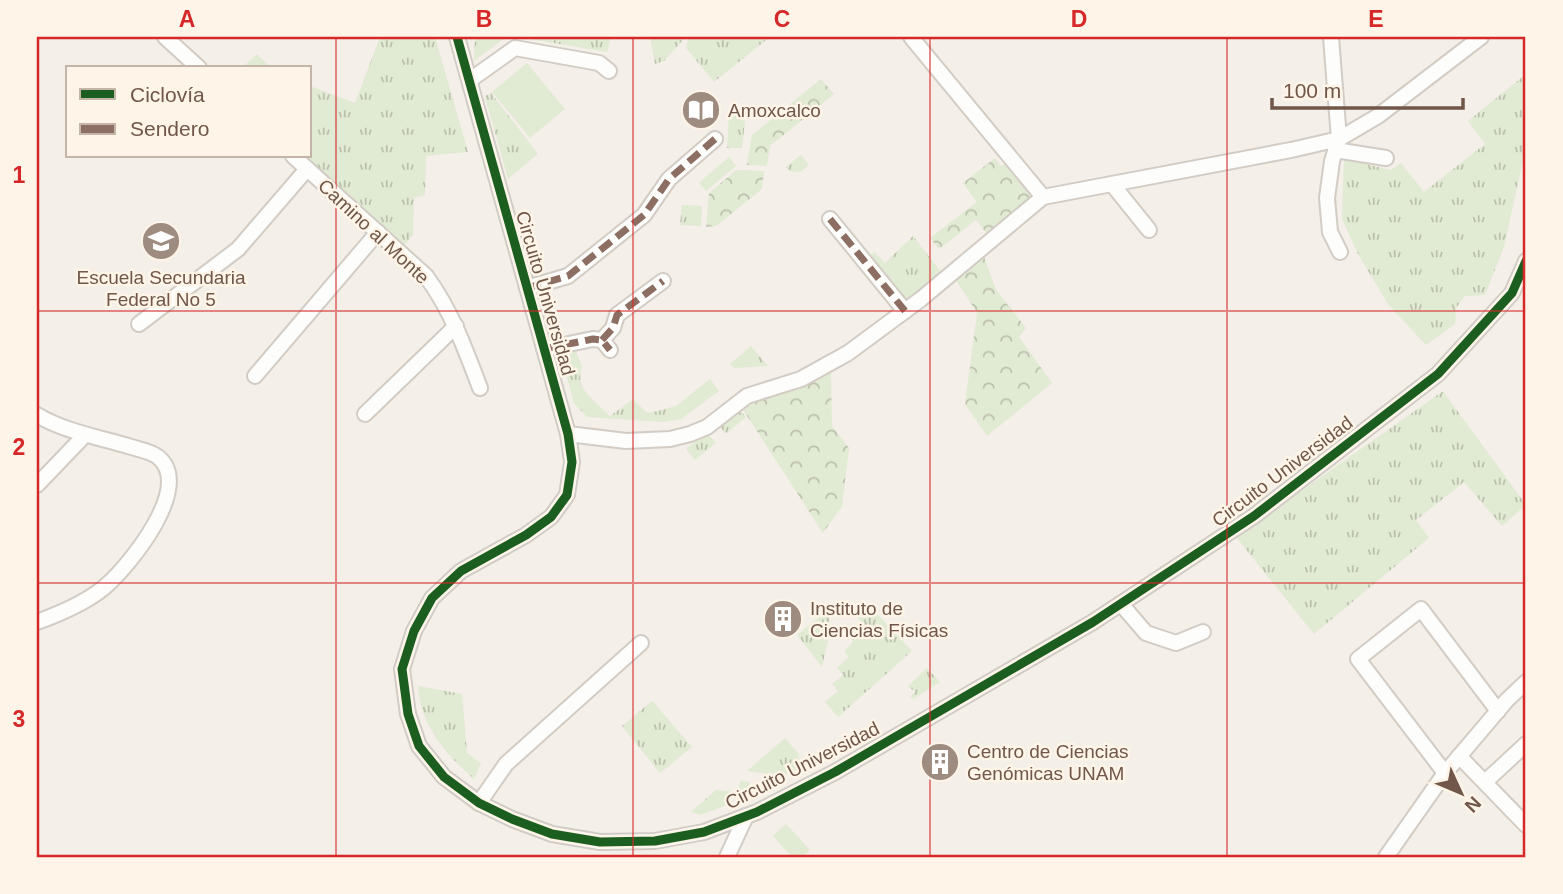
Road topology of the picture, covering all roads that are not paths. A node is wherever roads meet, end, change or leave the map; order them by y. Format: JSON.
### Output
{"nodes":[{"id":1,"x":165,"y":37,"type":"edge"},
{"id":2,"x":911,"y":37,"type":"edge"},
{"id":3,"x":1331,"y":37,"type":"edge"},
{"id":4,"x":1481,"y":37,"type":"edge"},
{"id":5,"x":460,"y":38,"type":"edge"},
{"id":6,"x":197,"y":66,"type":"edge"},
{"id":7,"x":609,"y":71,"type":"dead end"},
{"id":8,"x":470,"y":80,"type":"junction"},
{"id":9,"x":715,"y":139,"type":"dead end"},
{"id":10,"x":1337,"y":145,"type":"junction"},
{"id":11,"x":295,"y":158,"type":"edge"},
{"id":12,"x":1385,"y":158,"type":"dead end"},
{"id":13,"x":307,"y":169,"type":"junction"},
{"id":14,"x":1112,"y":184,"type":"junction"},
{"id":15,"x":1043,"y":197,"type":"junction"},
{"id":16,"x":830,"y":219,"type":"dead end"},
{"id":17,"x":1149,"y":230,"type":"dead end"},
{"id":18,"x":377,"y":232,"type":"junction"},
{"id":19,"x":1340,"y":252,"type":"dead end"},
{"id":20,"x":1526,"y":261,"type":"edge"},
{"id":21,"x":663,"y":281,"type":"dead end"},
{"id":22,"x":527,"y":288,"type":"junction"},
{"id":23,"x":905,"y":311,"type":"junction"},
{"id":24,"x":139,"y":324,"type":"dead end"},
{"id":25,"x":456,"y":326,"type":"junction"},
{"id":26,"x":544,"y":349,"type":"junction"},
{"id":27,"x":255,"y":376,"type":"dead end"},
{"id":28,"x":480,"y":388,"type":"dead end"},
{"id":29,"x":365,"y":414,"type":"dead end"},
{"id":30,"x":37,"y":415,"type":"edge"},
{"id":31,"x":568,"y":434,"type":"junction"},
{"id":32,"x":85,"y":435,"type":"junction"},
{"id":33,"x":37,"y":485,"type":"edge"},
{"id":34,"x":1121,"y":604,"type":"junction"},
{"id":35,"x":37,"y":622,"type":"edge"},
{"id":36,"x":1203,"y":632,"type":"dead end"},
{"id":37,"x":641,"y":643,"type":"dead end"},
{"id":38,"x":1526,"y":682,"type":"edge"},
{"id":39,"x":1498,"y":711,"type":"junction"},
{"id":40,"x":1526,"y":744,"type":"edge"},
{"id":41,"x":1459,"y":756,"type":"junction"},
{"id":42,"x":1445,"y":773,"type":"junction"},
{"id":43,"x":1485,"y":782,"type":"junction"},
{"id":44,"x":479,"y":803,"type":"junction"},
{"id":45,"x":746,"y":816,"type":"junction"},
{"id":46,"x":1526,"y":825,"type":"edge"},
{"id":47,"x":727,"y":857,"type":"edge"},
{"id":48,"x":1386,"y":857,"type":"edge"}],
"edges":[{"from":1,"to":6,"type":"street"},
{"from":2,"to":15,"type":"street"},
{"from":3,"to":10,"type":"street"},
{"from":4,"to":10,"type":"street"},
{"from":5,"to":8,"type":"street","name":"Circuito Universidad"},
{"from":7,"to":8,"type":"street"},
{"from":8,"to":22,"type":"street","name":"Circuito Universidad"},
{"from":9,"to":22,"type":"street"},
{"from":10,"to":12,"type":"street"},
{"from":10,"to":14,"type":"street"},
{"from":10,"to":19,"type":"street"},
{"from":11,"to":13,"type":"street","name":"Camino al Monte"},
{"from":13,"to":18,"type":"street","name":"Camino al Monte"},
{"from":13,"to":24,"type":"street"},
{"from":14,"to":15,"type":"street"},
{"from":14,"to":17,"type":"street"},
{"from":15,"to":23,"type":"street"},
{"from":16,"to":23,"type":"street"},
{"from":18,"to":25,"type":"street","name":"Camino al Monte"},
{"from":18,"to":27,"type":"street"},
{"from":20,"to":34,"type":"street","name":"Circuito Universidad"},
{"from":21,"to":26,"type":"street"},
{"from":22,"to":26,"type":"street","name":"Circuito Universidad"},
{"from":23,"to":31,"type":"street"},
{"from":25,"to":28,"type":"street","name":"Camino al Monte"},
{"from":25,"to":29,"type":"street"},
{"from":26,"to":31,"type":"street","name":"Circuito Universidad"},
{"from":30,"to":32,"type":"street"},
{"from":31,"to":44,"type":"street","name":"Circuito Universidad"},
{"from":32,"to":33,"type":"street"},
{"from":32,"to":35,"type":"street"},
{"from":34,"to":36,"type":"street"},
{"from":34,"to":45,"type":"street","name":"Circuito Universidad"},
{"from":37,"to":44,"type":"street"},
{"from":38,"to":39,"type":"street"},
{"from":39,"to":41,"type":"street"},
{"from":39,"to":42,"type":"street"},
{"from":40,"to":43,"type":"street"},
{"from":41,"to":42,"type":"street"},
{"from":41,"to":43,"type":"street"},
{"from":42,"to":48,"type":"street"},
{"from":43,"to":46,"type":"street"},
{"from":44,"to":45,"type":"street","name":"Circuito Universidad"},
{"from":45,"to":47,"type":"street"}]}
